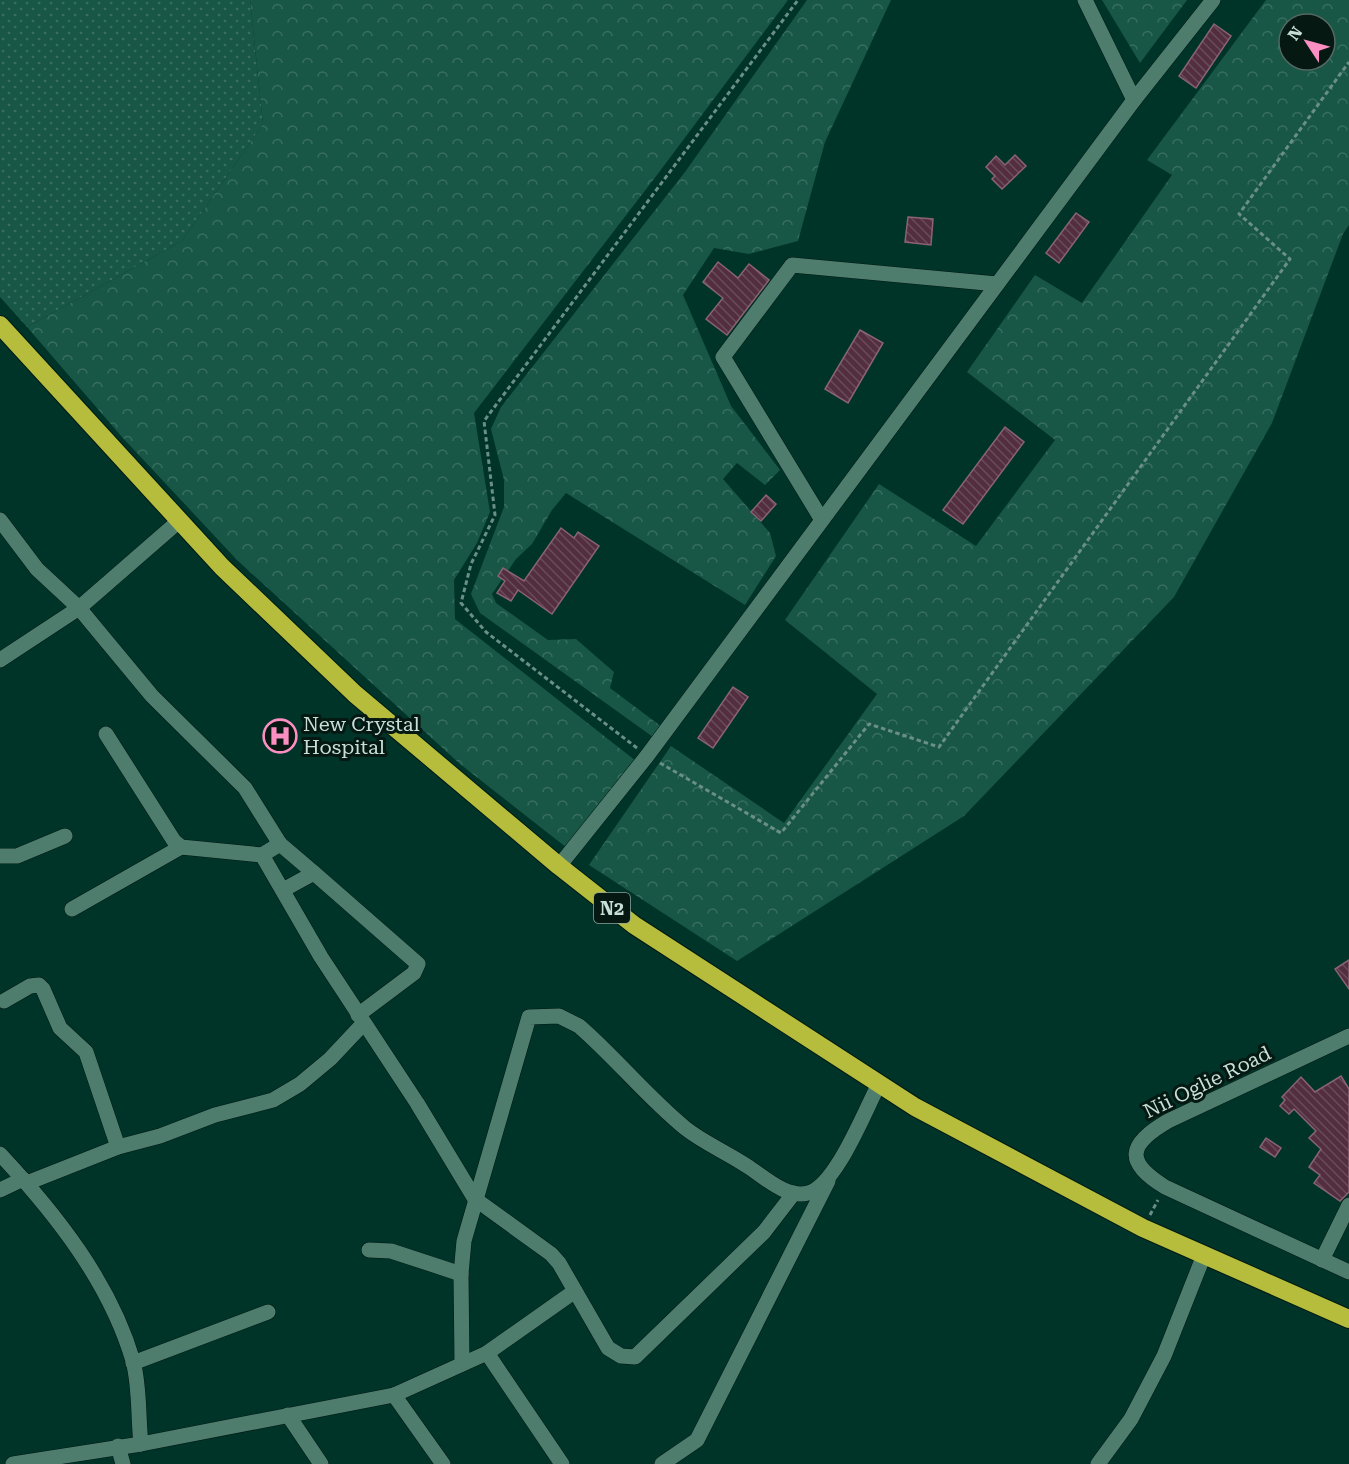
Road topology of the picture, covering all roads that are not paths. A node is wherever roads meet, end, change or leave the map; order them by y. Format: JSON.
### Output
{"nodes":[{"id":1,"x":1085,"y":0,"type":"edge"},
{"id":2,"x":1213,"y":0,"type":"edge"},
{"id":3,"x":1134,"y":100,"type":"junction"},
{"id":4,"x":997,"y":284,"type":"junction"},
{"id":5,"x":0,"y":325,"type":"edge"},
{"id":6,"x":0,"y":520,"type":"edge"},
{"id":7,"x":822,"y":520,"type":"junction"},
{"id":8,"x":178,"y":521,"type":"junction"},
{"id":9,"x":80,"y":608,"type":"junction"},
{"id":10,"x":0,"y":660,"type":"edge"},
{"id":11,"x":106,"y":734,"type":"dead end"},
{"id":12,"x":65,"y":836,"type":"dead end"},
{"id":13,"x":280,"y":844,"type":"junction"},
{"id":14,"x":181,"y":847,"type":"junction"},
{"id":15,"x":262,"y":855,"type":"junction"},
{"id":16,"x":0,"y":856,"type":"edge"},
{"id":17,"x":559,"y":866,"type":"junction"},
{"id":18,"x":314,"y":873,"type":"junction"},
{"id":19,"x":283,"y":890,"type":"junction"},
{"id":20,"x":72,"y":909,"type":"dead end"},
{"id":21,"x":4,"y":1001,"type":"dead end"},
{"id":22,"x":361,"y":1020,"type":"junction"},
{"id":23,"x":1349,"y":1036,"type":"edge"},
{"id":24,"x":879,"y":1084,"type":"junction"},
{"id":25,"x":118,"y":1147,"type":"junction"},
{"id":26,"x":0,"y":1154,"type":"edge"},
{"id":27,"x":830,"y":1176,"type":"junction"},
{"id":28,"x":25,"y":1181,"type":"junction"},
{"id":29,"x":0,"y":1190,"type":"edge"},
{"id":30,"x":794,"y":1193,"type":"junction"},
{"id":31,"x":475,"y":1199,"type":"junction"},
{"id":32,"x":1349,"y":1204,"type":"edge"},
{"id":33,"x":369,"y":1251,"type":"dead end"},
{"id":34,"x":1204,"y":1255,"type":"junction"},
{"id":35,"x":1322,"y":1260,"type":"junction"},
{"id":36,"x":1349,"y":1272,"type":"edge"},
{"id":37,"x":461,"y":1274,"type":"junction"},
{"id":38,"x":575,"y":1291,"type":"junction"},
{"id":39,"x":268,"y":1312,"type":"dead end"},
{"id":40,"x":1349,"y":1319,"type":"edge"},
{"id":41,"x":487,"y":1353,"type":"junction"},
{"id":42,"x":133,"y":1363,"type":"junction"},
{"id":43,"x":462,"y":1364,"type":"junction"},
{"id":44,"x":394,"y":1395,"type":"junction"},
{"id":45,"x":288,"y":1415,"type":"junction"},
{"id":46,"x":141,"y":1444,"type":"junction"},
{"id":47,"x":118,"y":1446,"type":"junction"},
{"id":48,"x":13,"y":1464,"type":"edge"},
{"id":49,"x":123,"y":1464,"type":"edge"},
{"id":50,"x":321,"y":1464,"type":"edge"},
{"id":51,"x":443,"y":1464,"type":"edge"},
{"id":52,"x":562,"y":1464,"type":"edge"},
{"id":53,"x":662,"y":1464,"type":"edge"},
{"id":54,"x":1098,"y":1464,"type":"edge"}],
"edges":[{"from":1,"to":3,"type":"street"},
{"from":2,"to":3,"type":"street"},
{"from":3,"to":4,"type":"street"},
{"from":4,"to":7,"type":"street"},
{"from":4,"to":7,"type":"street"},
{"from":5,"to":8,"type":"highway","number":"N2"},
{"from":6,"to":9,"type":"street"},
{"from":7,"to":17,"type":"street"},
{"from":8,"to":9,"type":"street"},
{"from":8,"to":17,"type":"highway","number":"N2"},
{"from":9,"to":10,"type":"street"},
{"from":9,"to":13,"type":"street"},
{"from":11,"to":14,"type":"street"},
{"from":12,"to":16,"type":"street"},
{"from":13,"to":15,"type":"street"},
{"from":13,"to":18,"type":"street"},
{"from":14,"to":15,"type":"street"},
{"from":14,"to":20,"type":"street"},
{"from":15,"to":19,"type":"street"},
{"from":17,"to":24,"type":"highway","number":"N2"},
{"from":18,"to":19,"type":"street"},
{"from":18,"to":22,"type":"street"},
{"from":19,"to":22,"type":"street"},
{"from":21,"to":25,"type":"street"},
{"from":22,"to":25,"type":"street"},
{"from":22,"to":31,"type":"street"},
{"from":23,"to":35,"type":"street","name":"Nii Oglie Road"},
{"from":24,"to":27,"type":"street"},
{"from":24,"to":34,"type":"highway","number":"N2"},
{"from":25,"to":28,"type":"street"},
{"from":26,"to":28,"type":"street"},
{"from":27,"to":30,"type":"street"},
{"from":27,"to":53,"type":"street"},
{"from":28,"to":29,"type":"street"},
{"from":28,"to":42,"type":"street"},
{"from":30,"to":31,"type":"street"},
{"from":30,"to":38,"type":"street"},
{"from":31,"to":37,"type":"street"},
{"from":31,"to":38,"type":"street"},
{"from":32,"to":35,"type":"street"},
{"from":33,"to":37,"type":"street"},
{"from":34,"to":40,"type":"highway","number":"N2"},
{"from":34,"to":54,"type":"street"},
{"from":35,"to":36,"type":"street","name":"Nii Oglie Road"},
{"from":37,"to":43,"type":"street"},
{"from":38,"to":41,"type":"street"},
{"from":39,"to":42,"type":"street"},
{"from":41,"to":43,"type":"street"},
{"from":41,"to":52,"type":"street"},
{"from":42,"to":46,"type":"street"},
{"from":43,"to":44,"type":"street"},
{"from":44,"to":45,"type":"street"},
{"from":44,"to":51,"type":"street"},
{"from":45,"to":46,"type":"street"},
{"from":45,"to":50,"type":"street"},
{"from":46,"to":47,"type":"street"},
{"from":47,"to":48,"type":"street"},
{"from":47,"to":49,"type":"street"}]}
